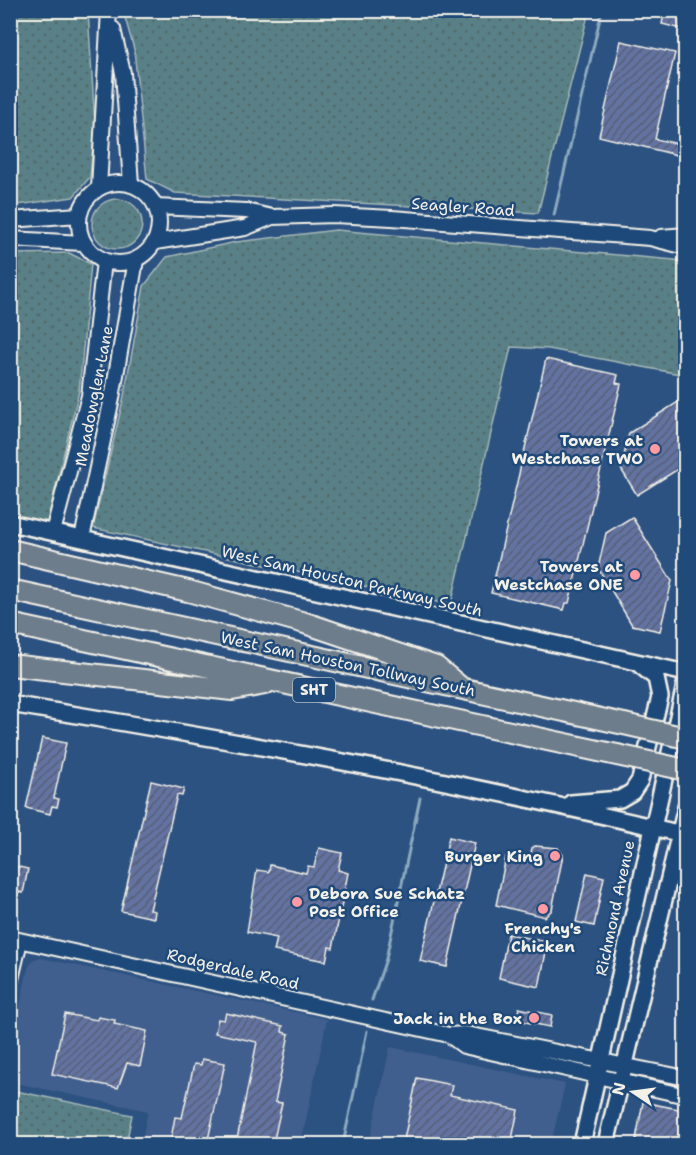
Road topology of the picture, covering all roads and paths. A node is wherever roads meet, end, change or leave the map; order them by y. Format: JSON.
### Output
{"nodes":[{"id":1,"x":131,"y":184,"type":"junction"},
{"id":2,"x":99,"y":188,"type":"junction"},
{"id":3,"x":156,"y":207,"type":"junction"},
{"id":4,"x":79,"y":215,"type":"junction"},
{"id":5,"x":272,"y":218,"type":"junction"},
{"id":6,"x":10,"y":220,"type":"edge"},
{"id":7,"x":686,"y":235,"type":"edge"},
{"id":8,"x":650,"y":238,"type":"junction"},
{"id":9,"x":10,"y":239,"type":"edge"},
{"id":10,"x":155,"y":242,"type":"junction"},
{"id":11,"x":83,"y":243,"type":"junction"},
{"id":12,"x":686,"y":247,"type":"edge"},
{"id":13,"x":136,"y":260,"type":"junction"},
{"id":14,"x":104,"y":261,"type":"junction"},
{"id":15,"x":89,"y":396,"type":"junction"},
{"id":16,"x":112,"y":398,"type":"junction"},
{"id":17,"x":10,"y":523,"type":"edge"},
{"id":18,"x":53,"y":532,"type":"junction"},
{"id":19,"x":82,"y":538,"type":"junction"},
{"id":20,"x":10,"y":550,"type":"edge"},
{"id":21,"x":10,"y":590,"type":"edge"},
{"id":22,"x":10,"y":624,"type":"edge"},
{"id":23,"x":638,"y":664,"type":"junction"},
{"id":24,"x":10,"y":665,"type":"edge"},
{"id":25,"x":686,"y":673,"type":"edge"},
{"id":26,"x":686,"y":681,"type":"edge"},
{"id":27,"x":274,"y":682,"type":"junction"},
{"id":28,"x":463,"y":689,"type":"junction"},
{"id":29,"x":10,"y":704,"type":"edge"},
{"id":30,"x":686,"y":738,"type":"edge"},
{"id":31,"x":686,"y":770,"type":"edge"},
{"id":32,"x":562,"y":805,"type":"junction"},
{"id":33,"x":686,"y":807,"type":"edge"},
{"id":34,"x":652,"y":827,"type":"junction"},
{"id":35,"x":682,"y":834,"type":"edge"},
{"id":36,"x":15,"y":940,"type":"edge"},
{"id":37,"x":10,"y":983,"type":"edge"},
{"id":38,"x":449,"y":1035,"type":"junction"},
{"id":39,"x":601,"y":1060,"type":"junction"},
{"id":40,"x":624,"y":1065,"type":"junction"},
{"id":41,"x":597,"y":1076,"type":"junction"},
{"id":42,"x":686,"y":1078,"type":"edge"},
{"id":43,"x":621,"y":1082,"type":"junction"},
{"id":44,"x":686,"y":1096,"type":"edge"},
{"id":45,"x":582,"y":1144,"type":"edge"},
{"id":46,"x":606,"y":1144,"type":"edge"}],
"edges":[{"from":1,"to":2,"type":"street"},
{"from":1,"to":2,"type":"street"},
{"from":1,"to":3,"type":"street"},
{"from":2,"to":4,"type":"street"},
{"from":3,"to":5,"type":"street","name":"Seagler Road"},
{"from":3,"to":10,"type":"street"},
{"from":4,"to":6,"type":"street"},
{"from":4,"to":11,"type":"street"},
{"from":5,"to":8,"type":"street","name":"Seagler Road"},
{"from":5,"to":10,"type":"street","name":"Seagler Road"},
{"from":7,"to":8,"type":"street","name":"Seagler Road"},
{"from":8,"to":12,"type":"street","name":"Seagler Road"},
{"from":9,"to":11,"type":"street"},
{"from":10,"to":13,"type":"street"},
{"from":11,"to":14,"type":"street"},
{"from":13,"to":14,"type":"street"},
{"from":13,"to":16,"type":"street","name":"Meadowglen Lane"},
{"from":14,"to":15,"type":"street","name":"Meadowglen Lane"},
{"from":15,"to":16,"type":"street"},
{"from":15,"to":18,"type":"street","name":"Meadowglen Lane"},
{"from":16,"to":19,"type":"street","name":"Meadowglen Lane"},
{"from":17,"to":18,"type":"main road","name":"West Sam Houston Parkway South"},
{"from":18,"to":19,"type":"main road","name":"West Sam Houston Parkway South"},
{"from":19,"to":23,"type":"main road","name":"West Sam Houston Parkway South"},
{"from":20,"to":28,"type":"highway"},
{"from":21,"to":28,"type":"highway","name":"West Sam Houston Tollway South","number":"SHT"},
{"from":22,"to":27,"type":"highway","name":"West Sam Houston Tollway South","number":"SHT"},
{"from":23,"to":25,"type":"main road","name":"West Sam Houston Parkway South"},
{"from":23,"to":32,"type":"main road"},
{"from":24,"to":27,"type":"highway"},
{"from":26,"to":34,"type":"main road","name":"Richmond Avenue"},
{"from":27,"to":31,"type":"highway","name":"West Sam Houston Tollway South","number":"SHT","bridge":true},
{"from":28,"to":30,"type":"highway","name":"West Sam Houston Tollway South","number":"SHT","bridge":true},
{"from":29,"to":32,"type":"main road"},
{"from":32,"to":34,"type":"main road"},
{"from":33,"to":35,"type":"main road"},
{"from":34,"to":35,"type":"main road"},
{"from":34,"to":39,"type":"main road","name":"Richmond Avenue"},
{"from":35,"to":40,"type":"main road"},
{"from":36,"to":37,"type":"street"},
{"from":36,"to":38,"type":"street","name":"Rodgerdale Road"},
{"from":38,"to":39,"type":"street","name":"Rodgerdale Road"},
{"from":38,"to":41,"type":"street","name":"Rodgerdale Road"},
{"from":39,"to":40,"type":"street","name":"Rodgerdale Road"},
{"from":39,"to":41,"type":"main road","name":"Richmond Avenue"},
{"from":40,"to":42,"type":"street","name":"Rodgerdale Road"},
{"from":40,"to":43,"type":"main road"},
{"from":41,"to":43,"type":"street","name":"Rodgerdale Road"},
{"from":41,"to":45,"type":"main road","name":"Richmond Avenue"},
{"from":43,"to":44,"type":"street","name":"Rodgerdale Road"},
{"from":43,"to":46,"type":"main road"}]}
